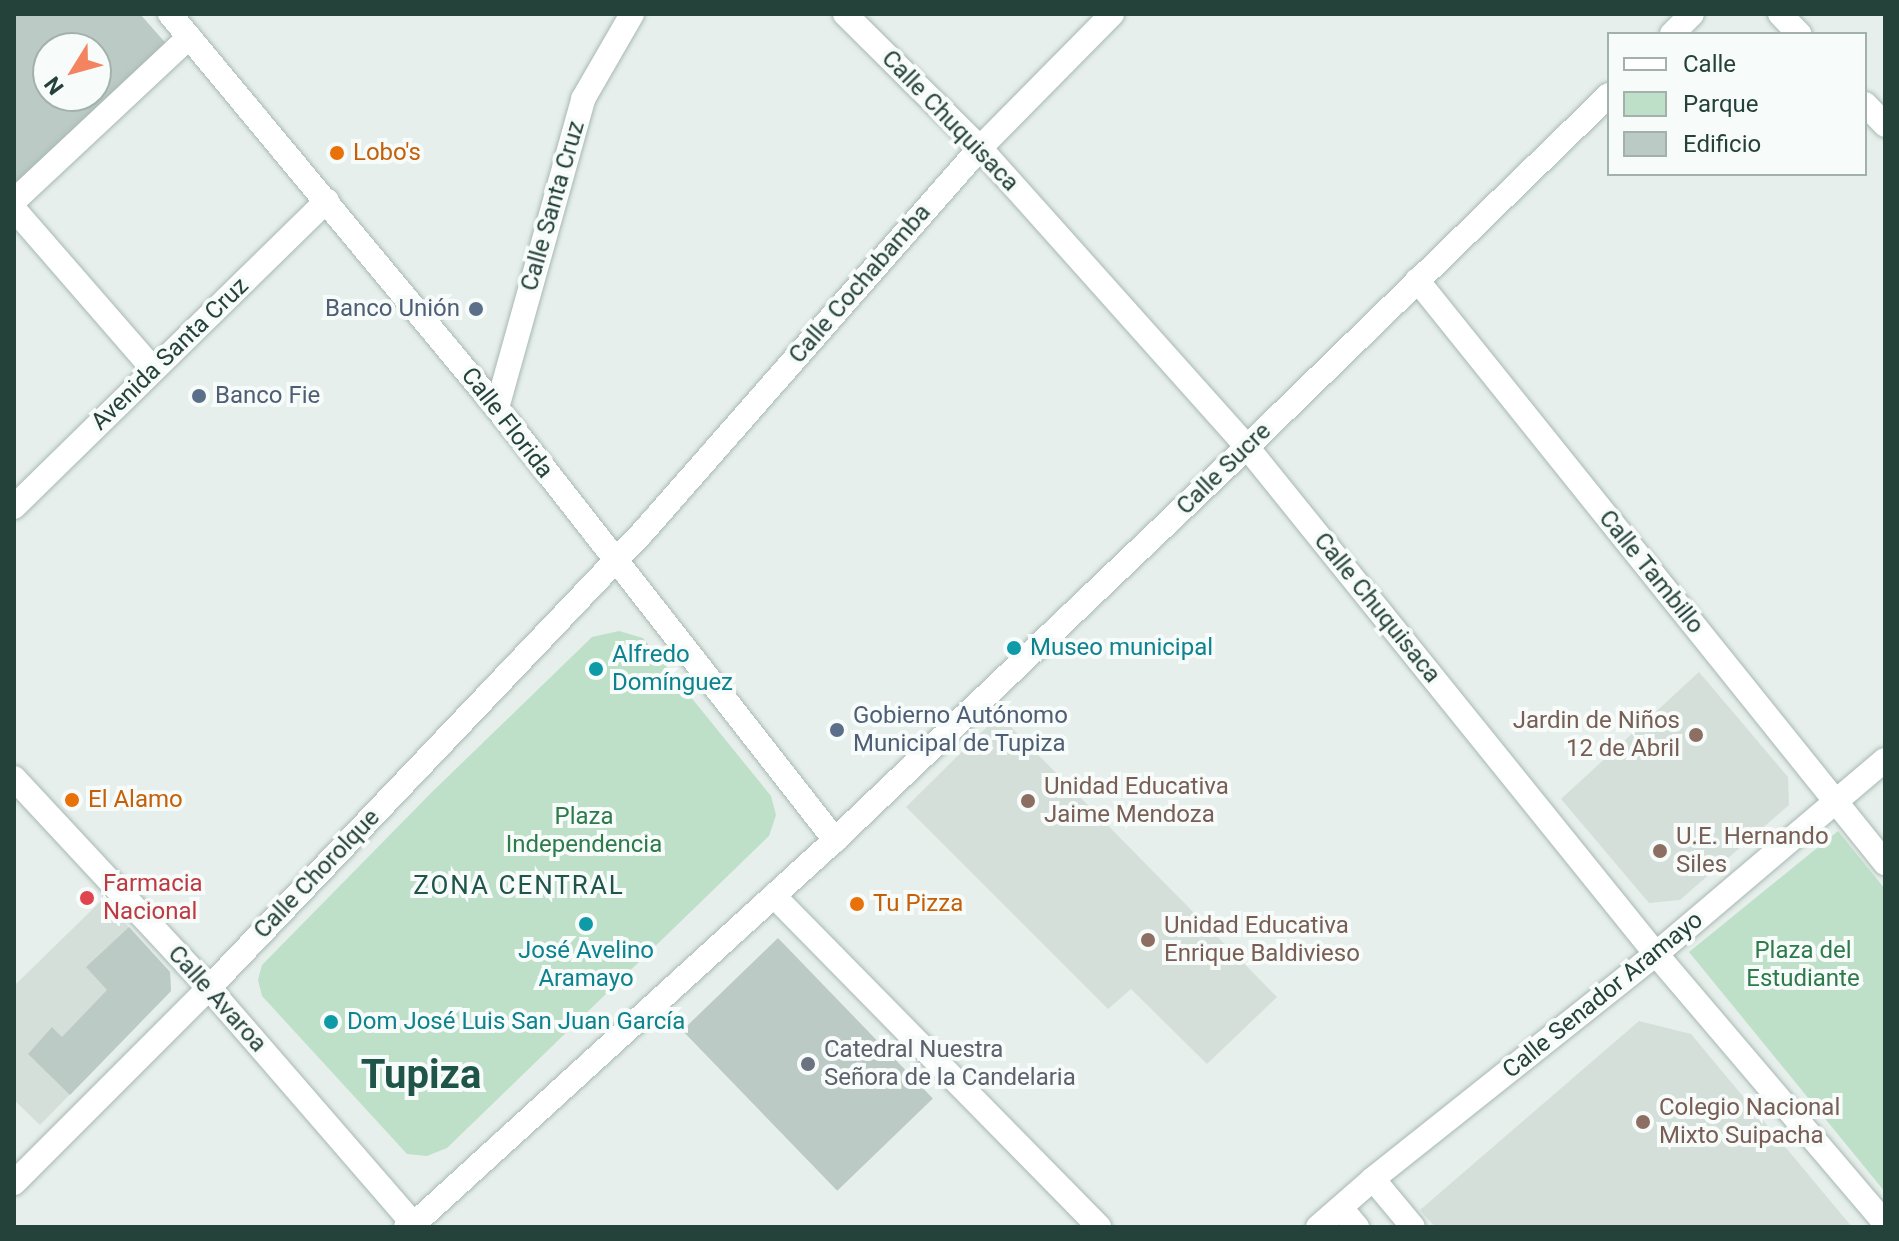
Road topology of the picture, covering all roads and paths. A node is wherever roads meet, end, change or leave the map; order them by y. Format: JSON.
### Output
{"nodes":[{"id":1,"x":170,"y":14,"type":"edge"},
{"id":2,"x":632,"y":14,"type":"edge"},
{"id":3,"x":845,"y":14,"type":"edge"},
{"id":4,"x":1112,"y":14,"type":"edge"},
{"id":5,"x":1692,"y":14,"type":"edge"},
{"id":6,"x":1780,"y":14,"type":"edge"},
{"id":7,"x":1674,"y":32,"type":"edge"},
{"id":8,"x":1797,"y":32,"type":"edge"},
{"id":9,"x":189,"y":37,"type":"junction"},
{"id":10,"x":1607,"y":97,"type":"edge"},
{"id":11,"x":1867,"y":106,"type":"edge"},
{"id":12,"x":1885,"y":125,"type":"edge"},
{"id":13,"x":980,"y":148,"type":"junction"},
{"id":14,"x":14,"y":201,"type":"edge"},
{"id":15,"x":327,"y":201,"type":"junction"},
{"id":16,"x":14,"y":209,"type":"edge"},
{"id":17,"x":1417,"y":280,"type":"junction"},
{"id":18,"x":154,"y":370,"type":"junction"},
{"id":19,"x":497,"y":408,"type":"junction"},
{"id":20,"x":1247,"y":447,"type":"junction"},
{"id":21,"x":14,"y":507,"type":"edge"},
{"id":22,"x":615,"y":561,"type":"junction"},
{"id":23,"x":1885,"y":760,"type":"edge"},
{"id":24,"x":14,"y":778,"type":"edge"},
{"id":25,"x":1836,"y":802,"type":"junction"},
{"id":26,"x":835,"y":840,"type":"junction"},
{"id":27,"x":1885,"y":863,"type":"edge"},
{"id":28,"x":774,"y":896,"type":"junction"},
{"id":29,"x":1656,"y":954,"type":"junction"},
{"id":30,"x":209,"y":988,"type":"junction"},
{"id":31,"x":1373,"y":1179,"type":"junction"},
{"id":32,"x":14,"y":1183,"type":"edge"},
{"id":33,"x":1349,"y":1218,"type":"edge"},
{"id":34,"x":1885,"y":1223,"type":"edge"},
{"id":35,"x":412,"y":1226,"type":"edge"},
{"id":36,"x":1099,"y":1227,"type":"edge"},
{"id":37,"x":1318,"y":1227,"type":"edge"},
{"id":38,"x":1413,"y":1227,"type":"edge"}],
"edges":[{"from":1,"to":9,"type":"street","name":"Calle Florida"},
{"from":2,"to":19,"type":"street","name":"Calle Santa Cruz"},
{"from":3,"to":13,"type":"street","name":"Calle Chuquisaca"},
{"from":4,"to":13,"type":"street","name":"Calle Cochabamba"},
{"from":5,"to":7,"type":"street"},
{"from":6,"to":8,"type":"street"},
{"from":9,"to":14,"type":"street"},
{"from":9,"to":15,"type":"street","name":"Calle Florida"},
{"from":10,"to":17,"type":"street","name":"Calle Sucre"},
{"from":11,"to":12,"type":"street"},
{"from":13,"to":20,"type":"street","name":"Calle Chuquisaca"},
{"from":13,"to":22,"type":"street","name":"Calle Cochabamba"},
{"from":15,"to":18,"type":"street","name":"Avenida Santa Cruz"},
{"from":15,"to":19,"type":"street","name":"Calle Florida"},
{"from":16,"to":18,"type":"street"},
{"from":17,"to":20,"type":"street","name":"Calle Sucre"},
{"from":17,"to":25,"type":"street","name":"Calle Tambillo"},
{"from":18,"to":21,"type":"street","name":"Avenida Santa Cruz"},
{"from":19,"to":22,"type":"street","name":"Calle Florida"},
{"from":20,"to":26,"type":"street","name":"Calle Sucre"},
{"from":20,"to":29,"type":"street","name":"Calle Chuquisaca"},
{"from":22,"to":26,"type":"street","name":"Calle Florida"},
{"from":22,"to":30,"type":"street","name":"Calle Chorolque"},
{"from":23,"to":25,"type":"street","name":"Calle Senador Aramayo"},
{"from":24,"to":30,"type":"street","name":"Calle Avaroa"},
{"from":25,"to":27,"type":"street","name":"Calle Tambillo"},
{"from":25,"to":29,"type":"street","name":"Calle Senador Aramayo"},
{"from":26,"to":28,"type":"street","name":"Calle Sucre"},
{"from":28,"to":35,"type":"street","name":"Calle Sucre"},
{"from":28,"to":36,"type":"street"},
{"from":29,"to":31,"type":"street","name":"Calle Senador Aramayo"},
{"from":29,"to":34,"type":"street","name":"Calle Chuquisaca"},
{"from":30,"to":32,"type":"street","name":"Calle Chorolque"},
{"from":30,"to":35,"type":"street","name":"Calle Avaroa"},
{"from":31,"to":33,"type":"street","name":"Calle Senador Aramayo"},
{"from":31,"to":38,"type":"street"},
{"from":33,"to":37,"type":"street","name":"Calle Senador Aramayo"}]}
